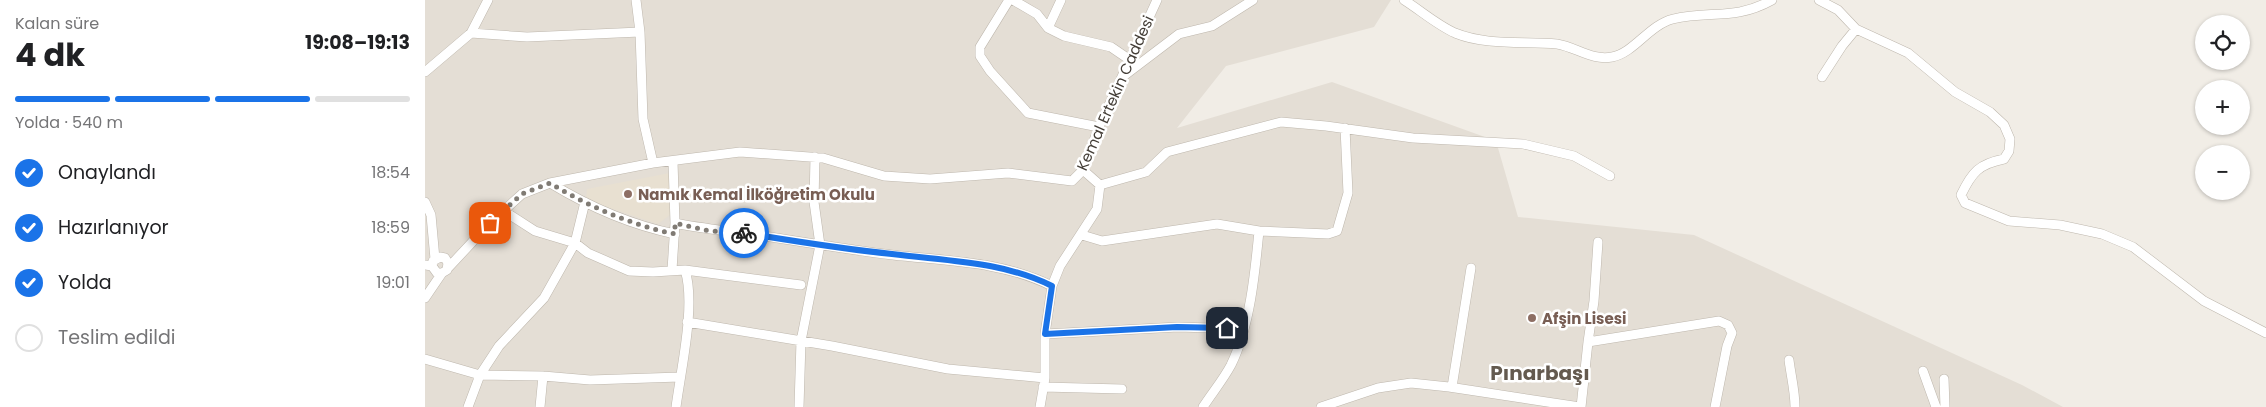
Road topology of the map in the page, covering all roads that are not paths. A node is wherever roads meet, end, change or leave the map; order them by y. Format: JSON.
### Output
{"nodes":[{"id":1,"x":488,"y":0,"type":"edge"},
{"id":2,"x":636,"y":0,"type":"edge"},
{"id":3,"x":1011,"y":0,"type":"edge"},
{"id":4,"x":1061,"y":0,"type":"edge"},
{"id":5,"x":1157,"y":0,"type":"edge"},
{"id":6,"x":1253,"y":0,"type":"edge"},
{"id":7,"x":1404,"y":0,"type":"edge"},
{"id":8,"x":1773,"y":0,"type":"edge"},
{"id":9,"x":1819,"y":0,"type":"edge"},
{"id":10,"x":1048,"y":28,"type":"junction"},
{"id":11,"x":1856,"y":29,"type":"junction"},
{"id":12,"x":640,"y":32,"type":"junction"},
{"id":13,"x":471,"y":33,"type":"junction"},
{"id":14,"x":1130,"y":60,"type":"junction"},
{"id":15,"x":425,"y":72,"type":"edge"},
{"id":16,"x":1123,"y":76,"type":"junction"},
{"id":17,"x":1822,"y":77,"type":"dead end"},
{"id":18,"x":1099,"y":127,"type":"junction"},
{"id":19,"x":1345,"y":128,"type":"junction"},
{"id":20,"x":815,"y":157,"type":"junction"},
{"id":21,"x":673,"y":162,"type":"junction"},
{"id":22,"x":653,"y":164,"type":"junction"},
{"id":23,"x":1083,"y":170,"type":"junction"},
{"id":24,"x":1610,"y":176,"type":"dead end"},
{"id":25,"x":550,"y":183,"type":"junction"},
{"id":26,"x":1100,"y":186,"type":"junction"},
{"id":27,"x":425,"y":202,"type":"edge"},
{"id":28,"x":585,"y":202,"type":"junction"},
{"id":29,"x":504,"y":211,"type":"junction"},
{"id":30,"x":675,"y":223,"type":"junction"},
{"id":31,"x":1259,"y":231,"type":"junction"},
{"id":32,"x":675,"y":234,"type":"junction"},
{"id":33,"x":1081,"y":235,"type":"junction"},
{"id":34,"x":1598,"y":242,"type":"dead end"},
{"id":35,"x":575,"y":243,"type":"junction"},
{"id":36,"x":820,"y":245,"type":"junction"},
{"id":37,"x":467,"y":247,"type":"junction"},
{"id":38,"x":436,"y":262,"type":"edge"},
{"id":39,"x":1471,"y":268,"type":"dead end"},
{"id":40,"x":445,"y":270,"type":"junction"},
{"id":41,"x":672,"y":270,"type":"junction"},
{"id":42,"x":685,"y":270,"type":"junction"},
{"id":43,"x":801,"y":285,"type":"dead end"},
{"id":44,"x":1052,"y":286,"type":"junction"},
{"id":45,"x":425,"y":297,"type":"edge"},
{"id":46,"x":687,"y":322,"type":"junction"},
{"id":47,"x":1243,"y":329,"type":"junction"},
{"id":48,"x":2266,"y":333,"type":"edge"},
{"id":49,"x":1045,"y":334,"type":"junction"},
{"id":50,"x":801,"y":341,"type":"junction"},
{"id":51,"x":1588,"y":342,"type":"junction"},
{"id":52,"x":425,"y":359,"type":"edge"},
{"id":53,"x":1789,"y":360,"type":"dead end"},
{"id":54,"x":1923,"y":371,"type":"dead end"},
{"id":55,"x":480,"y":375,"type":"junction"},
{"id":56,"x":543,"y":376,"type":"junction"},
{"id":57,"x":680,"y":377,"type":"junction"},
{"id":58,"x":1944,"y":379,"type":"dead end"},
{"id":59,"x":1044,"y":383,"type":"junction"},
{"id":60,"x":1452,"y":387,"type":"junction"},
{"id":61,"x":1122,"y":389,"type":"dead end"},
{"id":62,"x":468,"y":407,"type":"edge"},
{"id":63,"x":540,"y":407,"type":"edge"},
{"id":64,"x":676,"y":407,"type":"edge"},
{"id":65,"x":799,"y":407,"type":"edge"},
{"id":66,"x":1040,"y":407,"type":"edge"},
{"id":67,"x":1203,"y":407,"type":"edge"},
{"id":68,"x":1321,"y":407,"type":"edge"},
{"id":69,"x":1580,"y":407,"type":"edge"},
{"id":70,"x":1715,"y":407,"type":"edge"},
{"id":71,"x":1795,"y":407,"type":"edge"},
{"id":72,"x":1936,"y":407,"type":"edge"},
{"id":73,"x":1945,"y":407,"type":"edge"}],
"edges":[{"from":1,"to":13,"type":"street"},
{"from":2,"to":12,"type":"street"},
{"from":3,"to":10,"type":"street"},
{"from":3,"to":18,"type":"street"},
{"from":4,"to":10,"type":"street"},
{"from":5,"to":14,"type":"street","name":"Kemal Ertekin Caddesi"},
{"from":6,"to":16,"type":"street"},
{"from":7,"to":8,"type":"street"},
{"from":9,"to":11,"type":"street"},
{"from":10,"to":14,"type":"street"},
{"from":11,"to":17,"type":"street"},
{"from":11,"to":48,"type":"street"},
{"from":12,"to":13,"type":"street"},
{"from":12,"to":22,"type":"street"},
{"from":13,"to":15,"type":"street"},
{"from":14,"to":16,"type":"street","name":"Kemal Ertekin Caddesi"},
{"from":16,"to":18,"type":"street","name":"Kemal Ertekin Caddesi"},
{"from":18,"to":23,"type":"street","name":"Kemal Ertekin Caddesi"},
{"from":19,"to":24,"type":"street"},
{"from":19,"to":26,"type":"street"},
{"from":19,"to":31,"type":"street"},
{"from":20,"to":21,"type":"street","name":"Kemal Ertekin Caddesi"},
{"from":20,"to":23,"type":"street","name":"Kemal Ertekin Caddesi"},
{"from":20,"to":36,"type":"street"},
{"from":21,"to":22,"type":"street","name":"Kemal Ertekin Caddesi"},
{"from":21,"to":30,"type":"street"},
{"from":22,"to":25,"type":"street","name":"Kemal Ertekin Caddesi"},
{"from":23,"to":26,"type":"street"},
{"from":25,"to":28,"type":"street"},
{"from":25,"to":29,"type":"street","name":"Kemal Ertekin Caddesi"},
{"from":26,"to":33,"type":"street"},
{"from":27,"to":38,"type":"street"},
{"from":28,"to":32,"type":"street"},
{"from":28,"to":35,"type":"street"},
{"from":29,"to":35,"type":"street"},
{"from":29,"to":37,"type":"street","name":"Kemal Ertekin Caddesi"},
{"from":30,"to":32,"type":"street"},
{"from":30,"to":36,"type":"street"},
{"from":31,"to":33,"type":"street"},
{"from":31,"to":47,"type":"street"},
{"from":32,"to":41,"type":"street"},
{"from":33,"to":44,"type":"street"},
{"from":34,"to":51,"type":"street"},
{"from":35,"to":41,"type":"street"},
{"from":35,"to":55,"type":"street"},
{"from":36,"to":44,"type":"street"},
{"from":36,"to":50,"type":"street"},
{"from":37,"to":38,"type":"street"},
{"from":37,"to":40,"type":"street","name":"Kemal Ertekin Caddesi"},
{"from":38,"to":40,"type":"street"},
{"from":38,"to":40,"type":"street"},
{"from":38,"to":45,"type":"street"},
{"from":39,"to":60,"type":"street"},
{"from":40,"to":45,"type":"street","name":"Kemal Ertekin Caddesi"},
{"from":41,"to":42,"type":"street"},
{"from":42,"to":43,"type":"street"},
{"from":42,"to":46,"type":"street"},
{"from":44,"to":49,"type":"street"},
{"from":46,"to":50,"type":"street"},
{"from":46,"to":57,"type":"street"},
{"from":47,"to":49,"type":"street"},
{"from":47,"to":67,"type":"street"},
{"from":49,"to":59,"type":"street"},
{"from":50,"to":59,"type":"street"},
{"from":50,"to":65,"type":"street"},
{"from":51,"to":69,"type":"street"},
{"from":51,"to":70,"type":"street"},
{"from":52,"to":55,"type":"street"},
{"from":53,"to":71,"type":"street"},
{"from":54,"to":72,"type":"street"},
{"from":55,"to":56,"type":"street"},
{"from":55,"to":62,"type":"street"},
{"from":56,"to":57,"type":"street"},
{"from":56,"to":63,"type":"street"},
{"from":57,"to":64,"type":"street"},
{"from":58,"to":73,"type":"street"},
{"from":59,"to":61,"type":"street"},
{"from":59,"to":66,"type":"street"},
{"from":60,"to":68,"type":"street"},
{"from":60,"to":69,"type":"street"}]}
